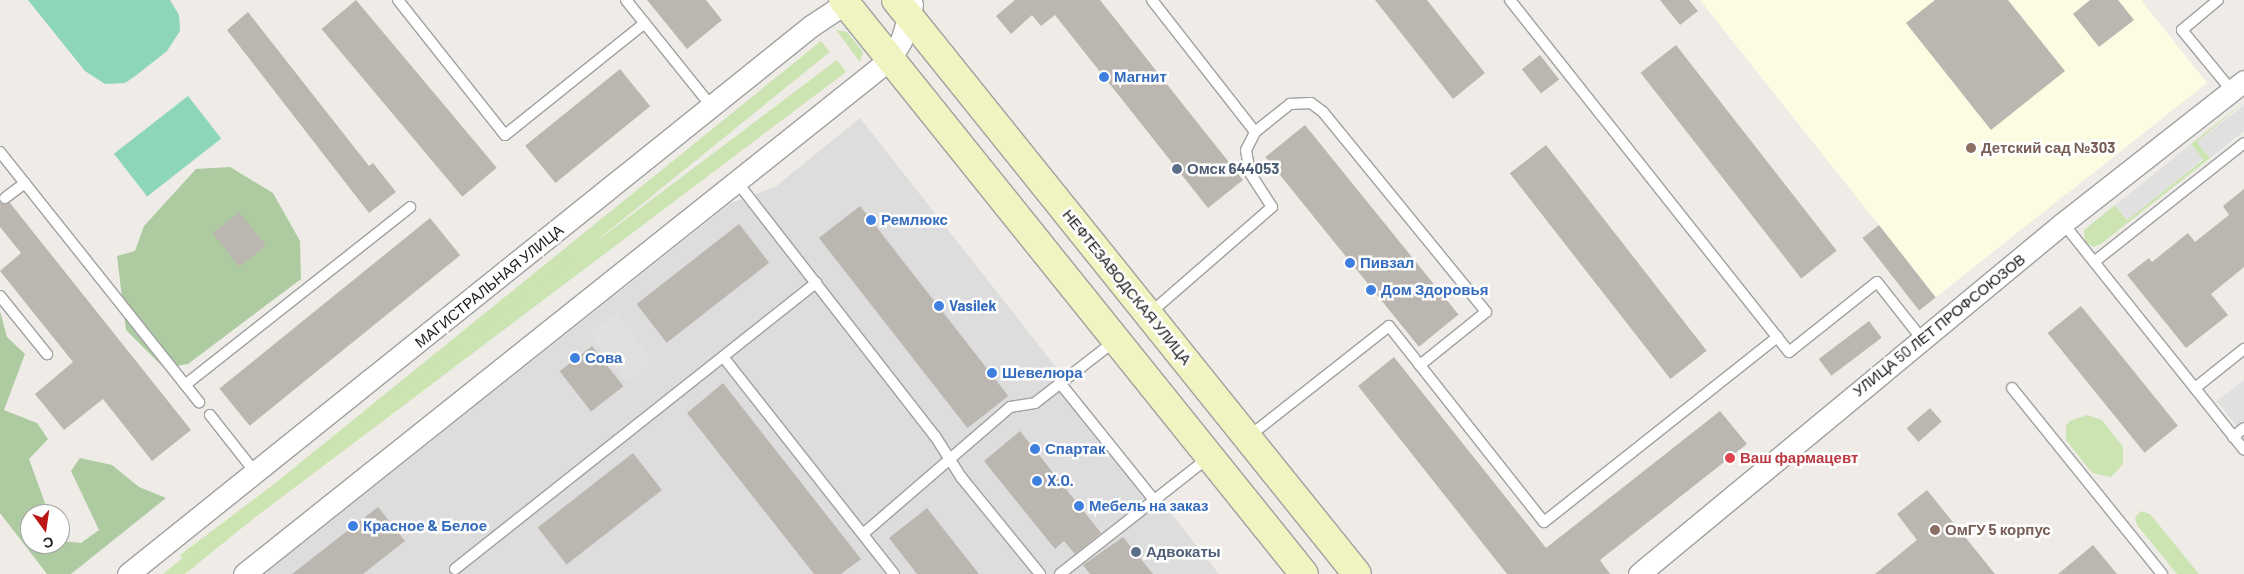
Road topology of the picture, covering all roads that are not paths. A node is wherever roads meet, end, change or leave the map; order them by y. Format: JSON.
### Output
{"nodes":[{"id":1,"x":398,"y":0,"type":"edge"},
{"id":2,"x":626,"y":0,"type":"edge"},
{"id":3,"x":1152,"y":0,"type":"edge"},
{"id":4,"x":1510,"y":0,"type":"edge"},
{"id":5,"x":2218,"y":0,"type":"edge"},
{"id":6,"x":846,"y":1,"type":"edge"},
{"id":7,"x":906,"y":6,"type":"edge"},
{"id":8,"x":645,"y":23,"type":"junction"},
{"id":9,"x":890,"y":59,"type":"junction"},
{"id":10,"x":2238,"y":86,"type":"edge"},
{"id":11,"x":713,"y":107,"type":"junction"},
{"id":12,"x":1255,"y":132,"type":"junction"},
{"id":13,"x":2244,"y":143,"type":"edge"},
{"id":14,"x":0,"y":152,"type":"edge"},
{"id":15,"x":24,"y":182,"type":"junction"},
{"id":16,"x":737,"y":182,"type":"junction"},
{"id":17,"x":5,"y":198,"type":"dead end"},
{"id":18,"x":410,"y":206,"type":"dead end"},
{"id":19,"x":2063,"y":223,"type":"junction"},
{"id":20,"x":2094,"y":262,"type":"junction"},
{"id":21,"x":816,"y":283,"type":"junction"},
{"id":22,"x":0,"y":296,"type":"edge"},
{"id":23,"x":1149,"y":314,"type":"junction"},
{"id":24,"x":1777,"y":338,"type":"junction"},
{"id":25,"x":1922,"y":339,"type":"junction"},
{"id":26,"x":1117,"y":340,"type":"junction"},
{"id":27,"x":2244,"y":350,"type":"edge"},
{"id":28,"x":46,"y":354,"type":"dead end"},
{"id":29,"x":724,"y":358,"type":"junction"},
{"id":30,"x":1420,"y":365,"type":"junction"},
{"id":31,"x":1060,"y":383,"type":"junction"},
{"id":32,"x":185,"y":384,"type":"junction"},
{"id":33,"x":2012,"y":388,"type":"dead end"},
{"id":34,"x":2195,"y":388,"type":"junction"},
{"id":35,"x":199,"y":402,"type":"dead end"},
{"id":36,"x":210,"y":415,"type":"dead end"},
{"id":37,"x":2244,"y":428,"type":"edge"},
{"id":38,"x":2233,"y":436,"type":"junction"},
{"id":39,"x":1248,"y":438,"type":"junction"},
{"id":40,"x":2244,"y":450,"type":"edge"},
{"id":41,"x":1209,"y":456,"type":"junction"},
{"id":42,"x":948,"y":459,"type":"junction"},
{"id":43,"x":255,"y":472,"type":"junction"},
{"id":44,"x":1154,"y":500,"type":"junction"},
{"id":45,"x":863,"y":534,"type":"junction"},
{"id":46,"x":455,"y":569,"type":"dead end"},
{"id":47,"x":128,"y":574,"type":"edge"},
{"id":48,"x":244,"y":574,"type":"edge"},
{"id":49,"x":894,"y":574,"type":"edge"},
{"id":50,"x":1040,"y":574,"type":"edge"},
{"id":51,"x":1060,"y":574,"type":"edge"},
{"id":52,"x":1304,"y":574,"type":"edge"},
{"id":53,"x":1357,"y":574,"type":"edge"},
{"id":54,"x":1639,"y":574,"type":"edge"},
{"id":55,"x":2162,"y":574,"type":"edge"}],
"edges":[{"from":1,"to":8,"type":"lane"},
{"from":2,"to":8,"type":"lane"},
{"from":3,"to":12,"type":"lane"},
{"from":4,"to":24,"type":"lane"},
{"from":5,"to":10,"type":"lane"},
{"from":6,"to":9,"type":"main road"},
{"from":6,"to":11,"type":"street","name":"МАГИСТРАЛЬНАЯ УЛИЦА"},
{"from":7,"to":9,"type":"street"},
{"from":7,"to":23,"type":"main road","name":"НЕФТЕЗАВОДСКАЯ УЛИЦА"},
{"from":8,"to":11,"type":"lane"},
{"from":9,"to":16,"type":"street"},
{"from":9,"to":26,"type":"main road"},
{"from":10,"to":19,"type":"street","name":"УЛИЦА 50 ЛЕТ ПРОФСОЮЗОВ"},
{"from":11,"to":43,"type":"street","name":"МАГИСТРАЛЬНАЯ УЛИЦА"},
{"from":12,"to":23,"type":"lane"},
{"from":12,"to":30,"type":"lane"},
{"from":13,"to":20,"type":"lane"},
{"from":14,"to":15,"type":"lane"},
{"from":15,"to":17,"type":"lane"},
{"from":15,"to":32,"type":"lane"},
{"from":16,"to":21,"type":"lane"},
{"from":16,"to":48,"type":"street"},
{"from":18,"to":32,"type":"lane"},
{"from":19,"to":20,"type":"lane"},
{"from":19,"to":25,"type":"street","name":"УЛИЦА 50 ЛЕТ ПРОФСОЮЗОВ"},
{"from":20,"to":34,"type":"lane"},
{"from":21,"to":29,"type":"lane"},
{"from":21,"to":42,"type":"lane"},
{"from":22,"to":28,"type":"lane"},
{"from":23,"to":39,"type":"main road","name":"НЕФТЕЗАВОДСКАЯ УЛИЦА"},
{"from":24,"to":25,"type":"lane"},
{"from":24,"to":30,"type":"lane"},
{"from":25,"to":54,"type":"street","name":"УЛИЦА 50 ЛЕТ ПРОФСОЮЗОВ"},
{"from":26,"to":31,"type":"lane"},
{"from":26,"to":41,"type":"main road"},
{"from":27,"to":34,"type":"lane"},
{"from":29,"to":45,"type":"lane"},
{"from":29,"to":46,"type":"lane"},
{"from":30,"to":39,"type":"lane"},
{"from":31,"to":42,"type":"lane"},
{"from":31,"to":44,"type":"lane"},
{"from":32,"to":35,"type":"lane"},
{"from":33,"to":55,"type":"lane"},
{"from":34,"to":38,"type":"lane"},
{"from":36,"to":43,"type":"lane"},
{"from":37,"to":38,"type":"lane"},
{"from":38,"to":40,"type":"lane"},
{"from":39,"to":53,"type":"main road","name":"НЕФТЕЗАВОДСКАЯ УЛИЦА"},
{"from":41,"to":44,"type":"lane"},
{"from":41,"to":52,"type":"main road"},
{"from":42,"to":45,"type":"lane"},
{"from":42,"to":50,"type":"lane"},
{"from":43,"to":47,"type":"street","name":"МАГИСТРАЛЬНАЯ УЛИЦА"},
{"from":44,"to":51,"type":"lane"},
{"from":45,"to":49,"type":"lane"}]}
